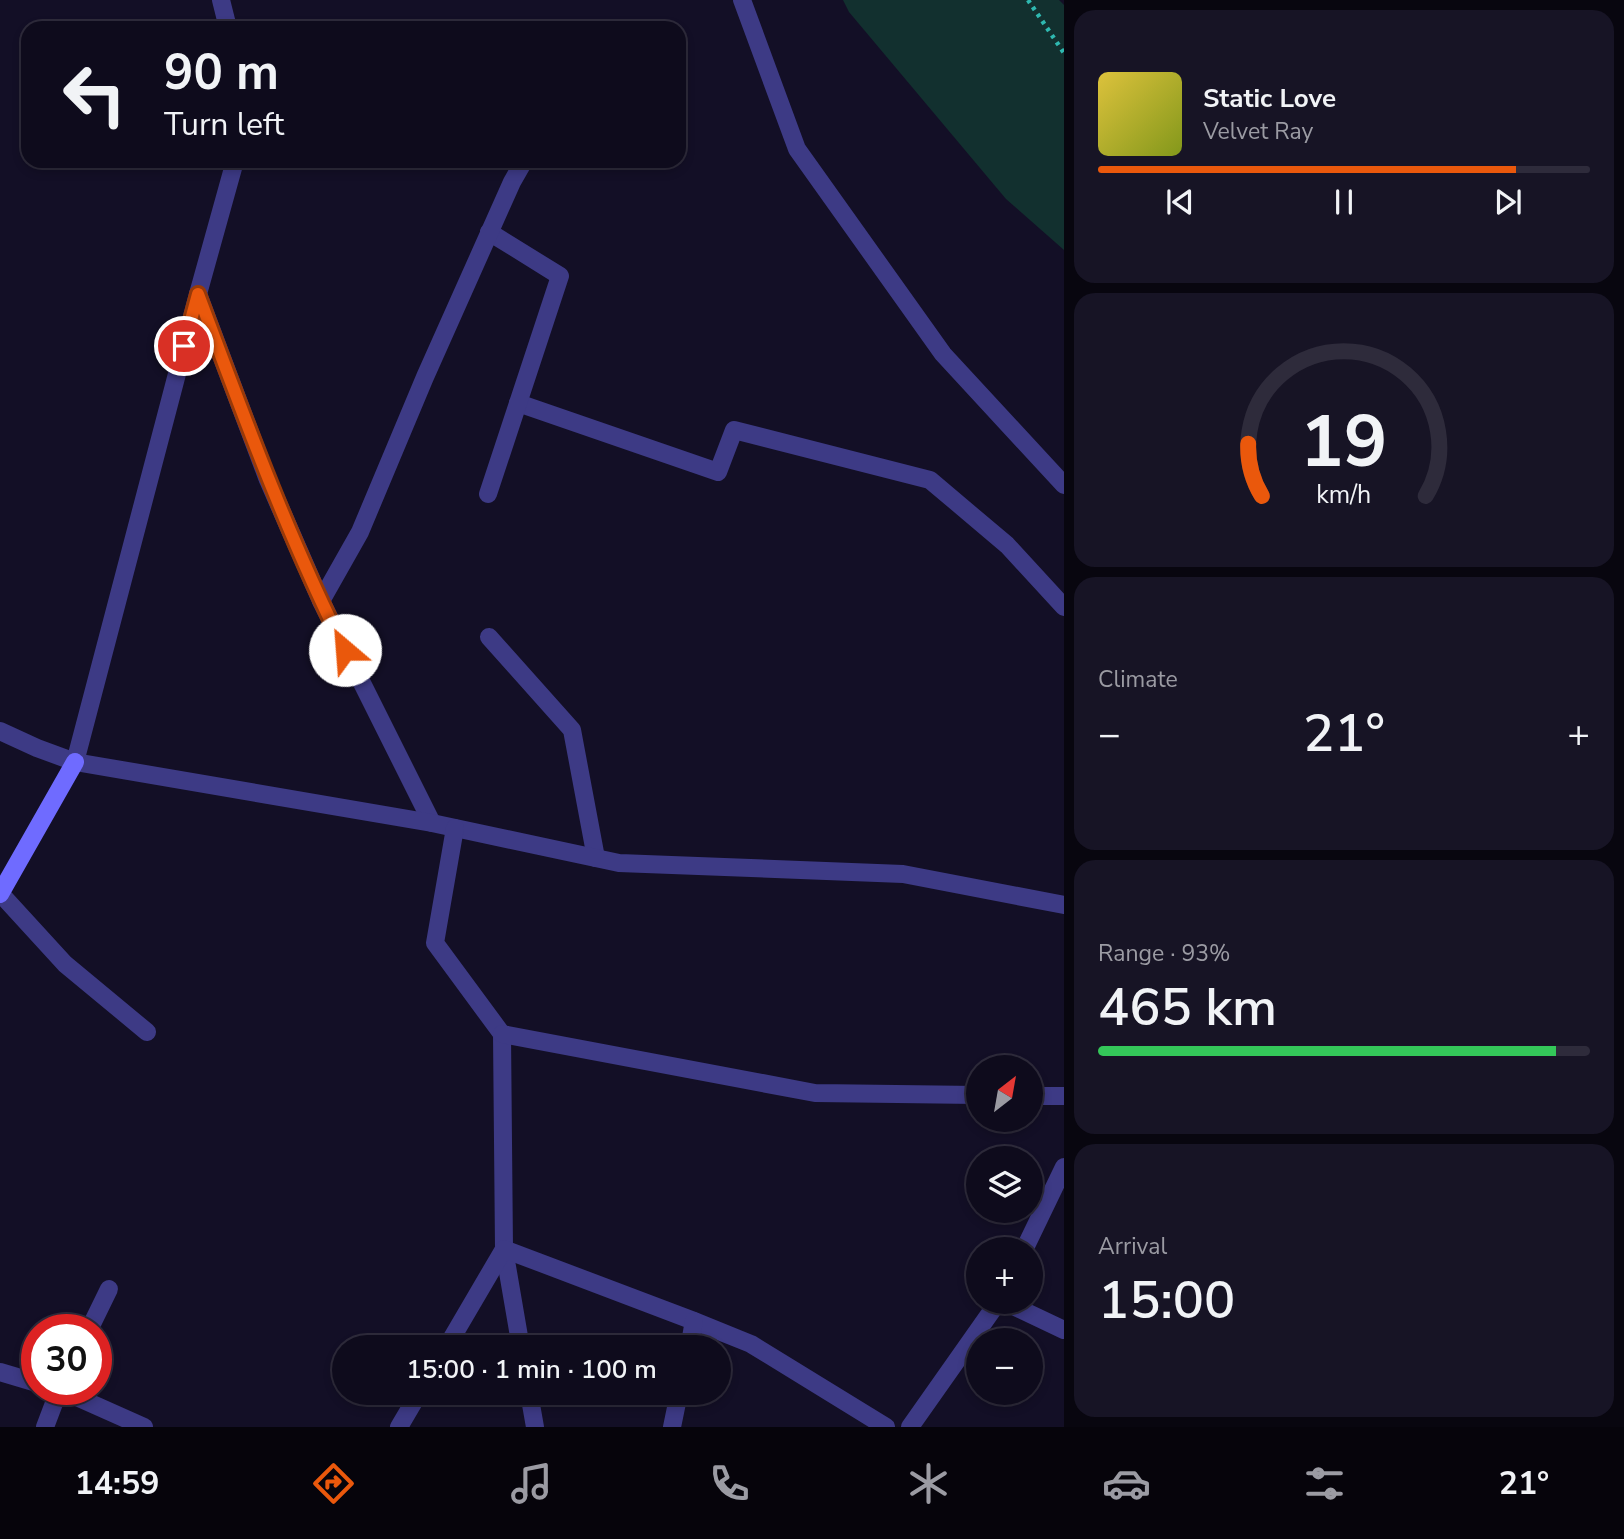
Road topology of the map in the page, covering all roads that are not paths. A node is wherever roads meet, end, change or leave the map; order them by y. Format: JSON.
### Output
{"nodes":[{"id":1,"x":221,"y":0,"type":"edge"},
{"id":2,"x":741,"y":0,"type":"edge"},
{"id":3,"x":226,"y":21,"type":"edge"},
{"id":4,"x":233,"y":168,"type":"edge"},
{"id":5,"x":521,"y":168,"type":"edge"},
{"id":6,"x":489,"y":232,"type":"junction"},
{"id":7,"x":198,"y":294,"type":"junction"},
{"id":8,"x":518,"y":403,"type":"junction"},
{"id":9,"x":1064,"y":485,"type":"edge"},
{"id":10,"x":488,"y":494,"type":"dead end"},
{"id":11,"x":321,"y":601,"type":"junction"},
{"id":12,"x":1064,"y":607,"type":"edge"},
{"id":13,"x":489,"y":637,"type":"dead end"},
{"id":14,"x":0,"y":731,"type":"edge"},
{"id":15,"x":75,"y":762,"type":"junction"},
{"id":16,"x":432,"y":823,"type":"junction"},
{"id":17,"x":455,"y":828,"type":"junction"},
{"id":18,"x":596,"y":858,"type":"junction"},
{"id":19,"x":0,"y":893,"type":"edge"},
{"id":20,"x":1064,"y":905,"type":"edge"},
{"id":21,"x":147,"y":1032,"type":"dead end"},
{"id":22,"x":502,"y":1034,"type":"junction"},
{"id":23,"x":966,"y":1095,"type":"edge"},
{"id":24,"x":1043,"y":1096,"type":"edge"},
{"id":25,"x":1064,"y":1096,"type":"edge"},
{"id":26,"x":1064,"y":1167,"type":"edge"},
{"id":27,"x":1030,"y":1237,"type":"edge"},
{"id":28,"x":504,"y":1249,"type":"junction"},
{"id":29,"x":109,"y":1289,"type":"dead end"},
{"id":30,"x":97,"y":1314,"type":"edge"},
{"id":31,"x":990,"y":1314,"type":"edge"},
{"id":32,"x":1030,"y":1314,"type":"edge"},
{"id":33,"x":694,"y":1321,"type":"junction"},
{"id":34,"x":1064,"y":1330,"type":"edge"},
{"id":35,"x":454,"y":1335,"type":"edge"},
{"id":36,"x":519,"y":1335,"type":"edge"},
{"id":37,"x":691,"y":1335,"type":"edge"},
{"id":38,"x":0,"y":1373,"type":"edge"},
{"id":39,"x":21,"y":1379,"type":"edge"},
{"id":40,"x":54,"y":1405,"type":"edge"},
{"id":41,"x":94,"y":1405,"type":"edge"},
{"id":42,"x":412,"y":1405,"type":"edge"},
{"id":43,"x":531,"y":1405,"type":"edge"},
{"id":44,"x":677,"y":1405,"type":"edge"},
{"id":45,"x":45,"y":1427,"type":"edge"},
{"id":46,"x":144,"y":1427,"type":"edge"},
{"id":47,"x":399,"y":1427,"type":"edge"},
{"id":48,"x":534,"y":1427,"type":"edge"},
{"id":49,"x":672,"y":1427,"type":"edge"},
{"id":50,"x":886,"y":1427,"type":"edge"},
{"id":51,"x":910,"y":1427,"type":"edge"}],
"edges":[{"from":1,"to":3,"type":"street"},
{"from":2,"to":9,"type":"street"},
{"from":4,"to":7,"type":"street"},
{"from":5,"to":6,"type":"street"},
{"from":6,"to":8,"type":"street"},
{"from":6,"to":11,"type":"street"},
{"from":7,"to":11,"type":"street"},
{"from":7,"to":15,"type":"street"},
{"from":8,"to":10,"type":"street"},
{"from":8,"to":12,"type":"street"},
{"from":11,"to":16,"type":"street"},
{"from":13,"to":18,"type":"street"},
{"from":14,"to":15,"type":"street"},
{"from":15,"to":16,"type":"street"},
{"from":15,"to":19,"type":"main road"},
{"from":16,"to":17,"type":"street"},
{"from":17,"to":18,"type":"street"},
{"from":17,"to":22,"type":"street"},
{"from":18,"to":20,"type":"street"},
{"from":19,"to":21,"type":"street"},
{"from":22,"to":23,"type":"street"},
{"from":22,"to":28,"type":"street"},
{"from":24,"to":25,"type":"street"},
{"from":26,"to":27,"type":"street"},
{"from":28,"to":33,"type":"street"},
{"from":28,"to":35,"type":"street"},
{"from":28,"to":36,"type":"street"},
{"from":29,"to":30,"type":"street"},
{"from":31,"to":51,"type":"street"},
{"from":32,"to":34,"type":"street"},
{"from":33,"to":37,"type":"street"},
{"from":33,"to":50,"type":"street"},
{"from":38,"to":39,"type":"street"},
{"from":40,"to":45,"type":"street"},
{"from":41,"to":46,"type":"street"},
{"from":42,"to":47,"type":"street"},
{"from":43,"to":48,"type":"street"},
{"from":44,"to":49,"type":"street"}]}
